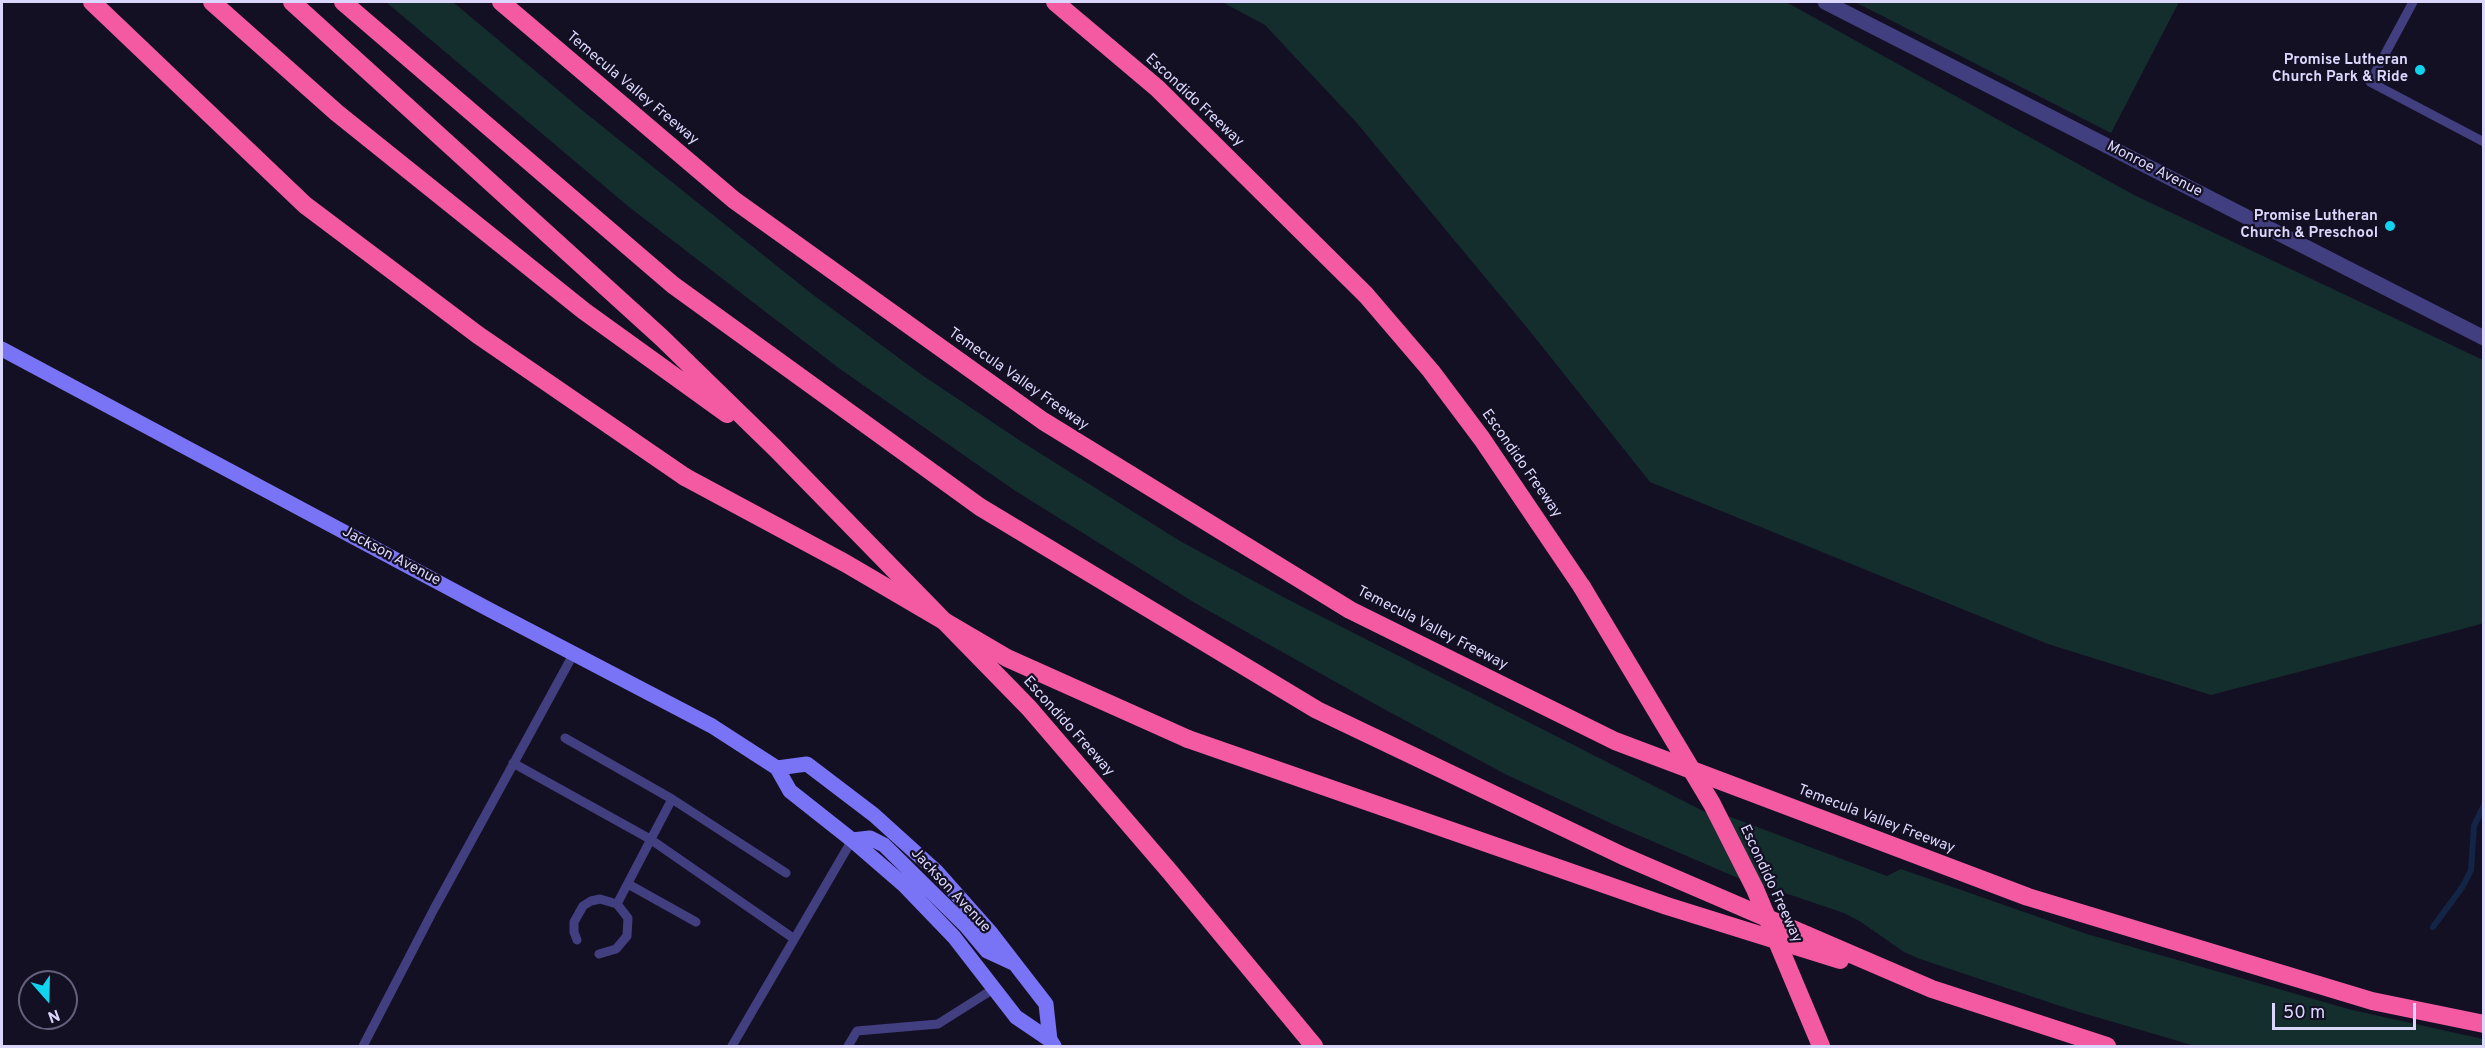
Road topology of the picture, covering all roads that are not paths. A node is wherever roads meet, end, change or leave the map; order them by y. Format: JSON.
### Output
{"nodes":[{"id":1,"x":92,"y":2,"type":"edge"},
{"id":2,"x":212,"y":2,"type":"edge"},
{"id":3,"x":292,"y":2,"type":"edge"},
{"id":4,"x":343,"y":2,"type":"edge"},
{"id":5,"x":501,"y":2,"type":"edge"},
{"id":6,"x":1055,"y":2,"type":"edge"},
{"id":7,"x":1825,"y":2,"type":"edge"},
{"id":8,"x":2413,"y":2,"type":"edge"},
{"id":9,"x":2484,"y":142,"type":"edge"},
{"id":10,"x":2484,"y":338,"type":"edge"},
{"id":11,"x":2,"y":348,"type":"edge"},
{"id":12,"x":775,"y":448,"type":"junction"},
{"id":13,"x":574,"y":653,"type":"junction"},
{"id":14,"x":565,"y":738,"type":"dead end"},
{"id":15,"x":513,"y":763,"type":"junction"},
{"id":16,"x":777,"y":768,"type":"junction"},
{"id":17,"x":672,"y":799,"type":"junction"},
{"id":18,"x":650,"y":839,"type":"junction"},
{"id":19,"x":852,"y":840,"type":"junction"},
{"id":20,"x":786,"y":873,"type":"dead end"},
{"id":21,"x":628,"y":884,"type":"junction"},
{"id":22,"x":617,"y":904,"type":"junction"},
{"id":23,"x":696,"y":922,"type":"dead end"},
{"id":24,"x":793,"y":938,"type":"junction"},
{"id":25,"x":577,"y":940,"type":"dead end"},
{"id":26,"x":599,"y":954,"type":"dead end"},
{"id":27,"x":1016,"y":964,"type":"junction"},
{"id":28,"x":995,"y":988,"type":"junction"},
{"id":29,"x":1932,"y":989,"type":"junction"},
{"id":30,"x":2484,"y":1024,"type":"edge"},
{"id":31,"x":1052,"y":1043,"type":"edge"},
{"id":32,"x":363,"y":1047,"type":"edge"},
{"id":33,"x":732,"y":1047,"type":"edge"},
{"id":34,"x":848,"y":1047,"type":"edge"},
{"id":35,"x":1314,"y":1047,"type":"edge"},
{"id":36,"x":1821,"y":1047,"type":"edge"},
{"id":37,"x":2107,"y":1047,"type":"edge"}],
"edges":[{"from":1,"to":29,"type":"highway","bridge":true},
{"from":2,"to":12,"type":"highway"},
{"from":3,"to":12,"type":"highway"},
{"from":4,"to":29,"type":"highway"},
{"from":5,"to":30,"type":"highway","name":"Temecula Valley Freeway"},
{"from":6,"to":36,"type":"highway","name":"Escondido Freeway","bridge":true},
{"from":7,"to":10,"type":"street","name":"Monroe Avenue"},
{"from":8,"to":9,"type":"lane"},
{"from":11,"to":13,"type":"main road","name":"Jackson Avenue"},
{"from":12,"to":35,"type":"highway","name":"Escondido Freeway"},
{"from":13,"to":15,"type":"lane"},
{"from":13,"to":16,"type":"main road","name":"Jackson Avenue"},
{"from":14,"to":17,"type":"lane"},
{"from":15,"to":18,"type":"lane"},
{"from":15,"to":32,"type":"lane"},
{"from":16,"to":19,"type":"main road","name":"Jackson Avenue"},
{"from":16,"to":27,"type":"main road","name":"Jackson Avenue"},
{"from":17,"to":18,"type":"lane"},
{"from":17,"to":20,"type":"lane"},
{"from":18,"to":21,"type":"lane"},
{"from":18,"to":24,"type":"lane"},
{"from":19,"to":24,"type":"lane"},
{"from":19,"to":27,"type":"main road"},
{"from":19,"to":28,"type":"main road","name":"Jackson Avenue"},
{"from":21,"to":22,"type":"lane"},
{"from":21,"to":23,"type":"lane"},
{"from":22,"to":25,"type":"lane"},
{"from":22,"to":26,"type":"lane"},
{"from":24,"to":33,"type":"lane"},
{"from":27,"to":31,"type":"main road","name":"Jackson Avenue"},
{"from":28,"to":31,"type":"main road","name":"Jackson Avenue"},
{"from":28,"to":34,"type":"lane"},
{"from":29,"to":37,"type":"highway"}]}
